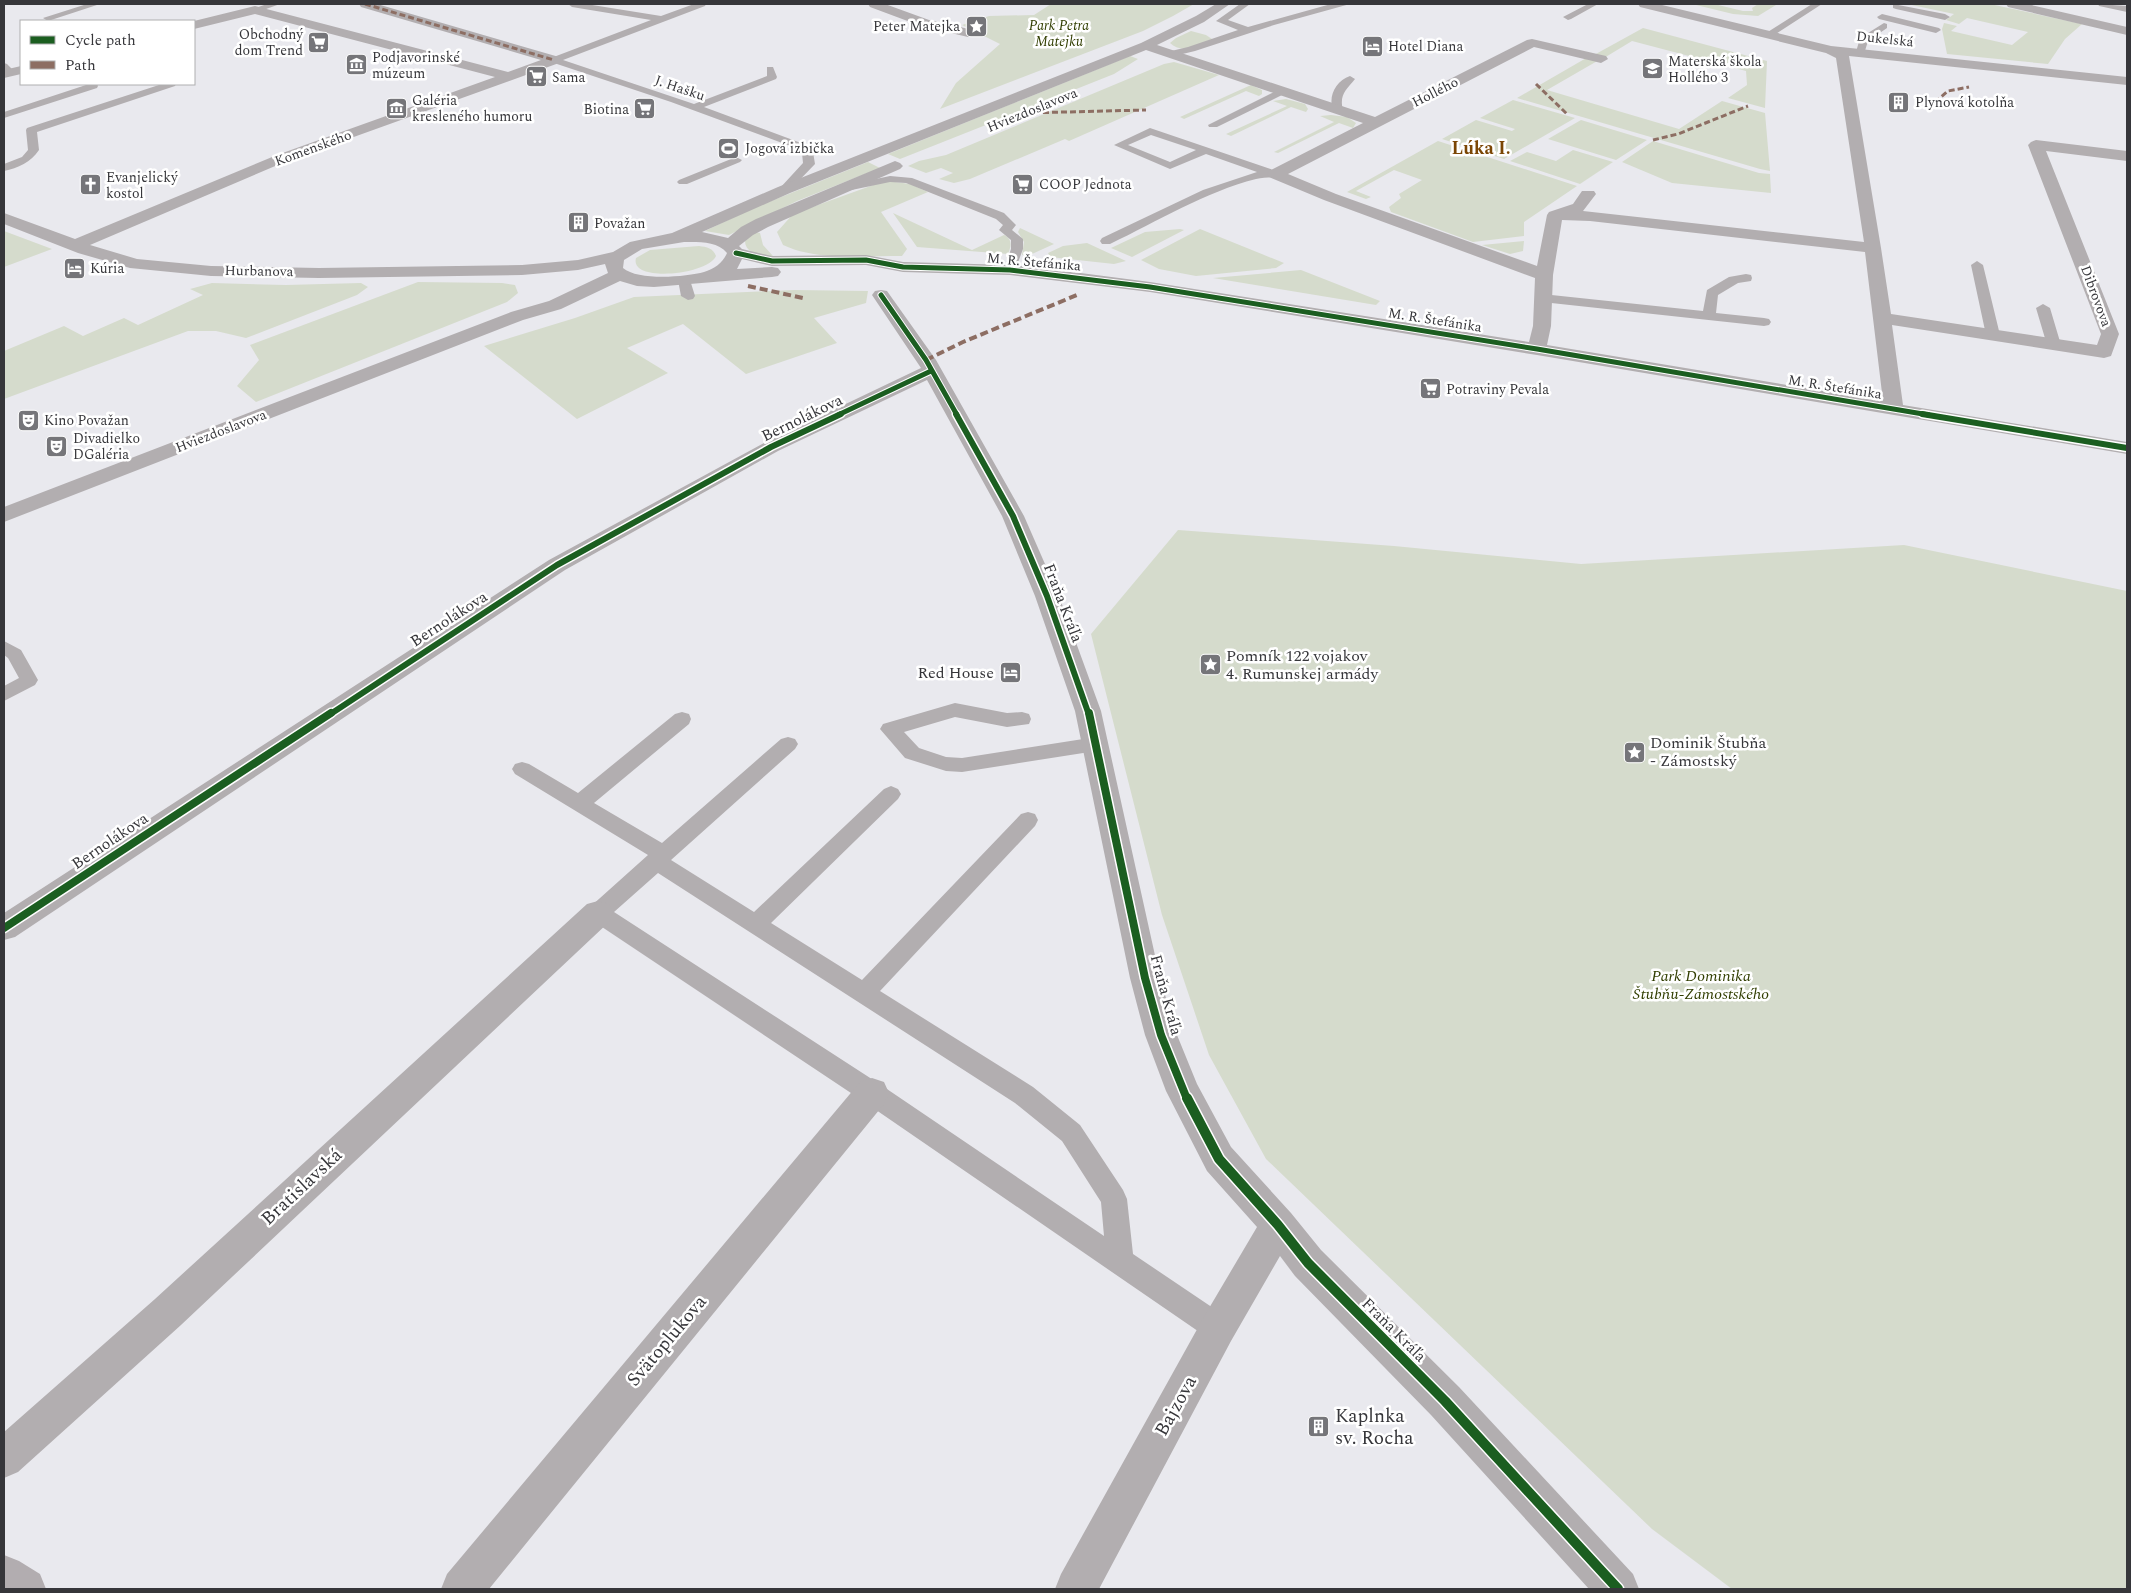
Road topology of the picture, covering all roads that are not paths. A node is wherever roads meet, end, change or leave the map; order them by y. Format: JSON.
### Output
{"nodes":[{"id":1,"x":96,"y":4,"type":"edge"},
{"id":2,"x":276,"y":4,"type":"edge"},
{"id":3,"x":365,"y":4,"type":"edge"},
{"id":4,"x":572,"y":4,"type":"edge"},
{"id":5,"x":702,"y":4,"type":"edge"},
{"id":6,"x":874,"y":4,"type":"edge"},
{"id":7,"x":1224,"y":4,"type":"edge"},
{"id":8,"x":1246,"y":4,"type":"edge"},
{"id":9,"x":1346,"y":4,"type":"edge"},
{"id":10,"x":1594,"y":4,"type":"edge"},
{"id":11,"x":1644,"y":4,"type":"edge"},
{"id":12,"x":1818,"y":4,"type":"edge"},
{"id":13,"x":2012,"y":4,"type":"edge"},
{"id":14,"x":2102,"y":4,"type":"edge"},
{"id":15,"x":1333,"y":5,"type":"edge"},
{"id":16,"x":1896,"y":6,"type":"dead end"},
{"id":17,"x":2127,"y":9,"type":"edge"},
{"id":18,"x":255,"y":10,"type":"junction"},
{"id":19,"x":1568,"y":17,"type":"dead end"},
{"id":20,"x":1945,"y":17,"type":"dead end"},
{"id":21,"x":48,"y":18,"type":"dead end"},
{"id":22,"x":660,"y":20,"type":"junction"},
{"id":23,"x":195,"y":25,"type":"edge"},
{"id":24,"x":1248,"y":30,"type":"junction"},
{"id":25,"x":1936,"y":30,"type":"dead end"},
{"id":26,"x":2126,"y":30,"type":"edge"},
{"id":27,"x":968,"y":33,"type":"dead end"},
{"id":28,"x":1768,"y":35,"type":"junction"},
{"id":29,"x":1141,"y":48,"type":"junction"},
{"id":30,"x":1831,"y":50,"type":"junction"},
{"id":31,"x":1861,"y":52,"type":"junction"},
{"id":32,"x":1170,"y":54,"type":"junction"},
{"id":33,"x":1601,"y":59,"type":"dead end"},
{"id":34,"x":554,"y":60,"type":"junction"},
{"id":35,"x":1154,"y":61,"type":"dead end"},
{"id":36,"x":770,"y":69,"type":"dead end"},
{"id":37,"x":505,"y":79,"type":"junction"},
{"id":38,"x":1350,"y":79,"type":"dead end"},
{"id":39,"x":2127,"y":82,"type":"edge"},
{"id":40,"x":168,"y":85,"type":"edge"},
{"id":41,"x":93,"y":86,"type":"dead end"},
{"id":42,"x":1282,"y":91,"type":"junction"},
{"id":43,"x":1060,"y":99,"type":"dead end"},
{"id":44,"x":695,"y":107,"type":"junction"},
{"id":45,"x":1338,"y":110,"type":"junction"},
{"id":46,"x":4,"y":115,"type":"edge"},
{"id":47,"x":1016,"y":117,"type":"dead end"},
{"id":48,"x":1374,"y":122,"type":"junction"},
{"id":49,"x":1214,"y":125,"type":"dead end"},
{"id":50,"x":782,"y":140,"type":"junction"},
{"id":51,"x":768,"y":146,"type":"dead end"},
{"id":52,"x":1204,"y":151,"type":"junction"},
{"id":53,"x":2127,"y":156,"type":"edge"},
{"id":54,"x":736,"y":160,"type":"dead end"},
{"id":55,"x":904,"y":162,"type":"dead end"},
{"id":56,"x":4,"y":168,"type":"edge"},
{"id":57,"x":1275,"y":174,"type":"junction"},
{"id":58,"x":683,"y":182,"type":"dead end"},
{"id":59,"x":842,"y":189,"type":"junction"},
{"id":60,"x":784,"y":190,"type":"junction"},
{"id":61,"x":1588,"y":194,"type":"dead end"},
{"id":62,"x":782,"y":214,"type":"junction"},
{"id":63,"x":1555,"y":216,"type":"junction"},
{"id":64,"x":4,"y":218,"type":"edge"},
{"id":65,"x":675,"y":238,"type":"junction"},
{"id":66,"x":1106,"y":241,"type":"dead end"},
{"id":67,"x":76,"y":245,"type":"junction"},
{"id":68,"x":1873,"y":248,"type":"junction"},
{"id":69,"x":733,"y":249,"type":"junction"},
{"id":70,"x":813,"y":260,"type":"junction"},
{"id":71,"x":1977,"y":265,"type":"dead end"},
{"id":72,"x":893,"y":266,"type":"junction"},
{"id":73,"x":617,"y":267,"type":"junction"},
{"id":74,"x":1010,"y":270,"type":"junction"},
{"id":75,"x":712,"y":275,"type":"junction"},
{"id":76,"x":1544,"y":275,"type":"junction"},
{"id":77,"x":1746,"y":278,"type":"dead end"},
{"id":78,"x":537,"y":280,"type":"junction"},
{"id":79,"x":644,"y":283,"type":"junction"},
{"id":80,"x":880,"y":295,"type":"dead end"},
{"id":81,"x":1542,"y":298,"type":"junction"},
{"id":82,"x":2043,"y":308,"type":"dead end"},
{"id":83,"x":517,"y":316,"type":"junction"},
{"id":84,"x":1710,"y":316,"type":"junction"},
{"id":85,"x":1881,"y":318,"type":"junction"},
{"id":86,"x":1764,"y":322,"type":"dead end"},
{"id":87,"x":1993,"y":335,"type":"junction"},
{"id":88,"x":2054,"y":345,"type":"junction"},
{"id":89,"x":437,"y":348,"type":"junction"},
{"id":90,"x":1537,"y":349,"type":"junction"},
{"id":91,"x":931,"y":371,"type":"junction"},
{"id":92,"x":1894,"y":410,"type":"junction"},
{"id":93,"x":2127,"y":448,"type":"edge"},
{"id":94,"x":4,"y":515,"type":"edge"},
{"id":95,"x":4,"y":647,"type":"edge"},
{"id":96,"x":4,"y":694,"type":"edge"},
{"id":97,"x":682,"y":719,"type":"dead end"},
{"id":98,"x":1022,"y":719,"type":"dead end"},
{"id":99,"x":788,"y":744,"type":"dead end"},
{"id":100,"x":1096,"y":744,"type":"junction"},
{"id":101,"x":522,"y":769,"type":"dead end"},
{"id":102,"x":891,"y":794,"type":"dead end"},
{"id":103,"x":578,"y":804,"type":"junction"},
{"id":104,"x":1028,"y":820,"type":"dead end"},
{"id":105,"x":660,"y":858,"type":"junction"},
{"id":106,"x":598,"y":912,"type":"junction"},
{"id":107,"x":756,"y":924,"type":"junction"},
{"id":108,"x":4,"y":928,"type":"edge"},
{"id":109,"x":864,"y":993,"type":"junction"},
{"id":110,"x":872,"y":1093,"type":"junction"},
{"id":111,"x":1278,"y":1225,"type":"junction"},
{"id":112,"x":1120,"y":1261,"type":"junction"},
{"id":113,"x":1218,"y":1328,"type":"junction"},
{"id":114,"x":4,"y":1458,"type":"edge"},
{"id":115,"x":4,"y":1576,"type":"edge"},
{"id":116,"x":25,"y":1589,"type":"edge"},
{"id":117,"x":462,"y":1589,"type":"edge"},
{"id":118,"x":1076,"y":1589,"type":"edge"},
{"id":119,"x":1618,"y":1589,"type":"edge"}],
"edges":[{"from":1,"to":21,"type":"lane"},
{"from":2,"to":18,"type":"lane"},
{"from":3,"to":34,"type":"street"},
{"from":4,"to":22,"type":"lane"},
{"from":5,"to":22,"type":"lane"},
{"from":6,"to":27,"type":"street"},
{"from":7,"to":29,"type":"street","name":"Hviezdoslavova"},
{"from":8,"to":24,"type":"lane"},
{"from":9,"to":15,"type":"lane"},
{"from":10,"to":19,"type":"lane"},
{"from":11,"to":28,"type":"street","name":"Dukelská"},
{"from":12,"to":28,"type":"lane"},
{"from":13,"to":26,"type":"street"},
{"from":14,"to":17,"type":"lane"},
{"from":15,"to":24,"type":"lane"},
{"from":16,"to":20,"type":"lane"},
{"from":18,"to":23,"type":"street"},
{"from":18,"to":37,"type":"street"},
{"from":22,"to":34,"type":"lane"},
{"from":24,"to":32,"type":"lane"},
{"from":25,"to":31,"type":"lane"},
{"from":28,"to":30,"type":"street","name":"Dukelská"},
{"from":29,"to":32,"type":"street"},
{"from":29,"to":60,"type":"street","name":"Hviezdoslavova"},
{"from":30,"to":31,"type":"street","name":"Dukelská"},
{"from":30,"to":68,"type":"street"},
{"from":31,"to":39,"type":"street","name":"Dukelská"},
{"from":32,"to":35,"type":"street"},
{"from":32,"to":42,"type":"street"},
{"from":33,"to":48,"type":"street","name":"Hollého"},
{"from":34,"to":37,"type":"street","name":"Komenského"},
{"from":34,"to":44,"type":"lane","name":"J. Hašku"},
{"from":36,"to":44,"type":"lane"},
{"from":37,"to":67,"type":"street","name":"Komenského"},
{"from":38,"to":45,"type":"lane"},
{"from":40,"to":56,"type":"lane"},
{"from":41,"to":46,"type":"lane"},
{"from":42,"to":45,"type":"street"},
{"from":42,"to":49,"type":"lane"},
{"from":43,"to":47,"type":"street","name":"Hviezdoslavova"},
{"from":44,"to":50,"type":"lane","name":"J. Hašku"},
{"from":45,"to":48,"type":"street"},
{"from":48,"to":57,"type":"street","name":"Hollého"},
{"from":50,"to":51,"type":"lane"},
{"from":50,"to":60,"type":"lane","name":"J. Hašku"},
{"from":52,"to":52,"type":"lane"},
{"from":52,"to":57,"type":"lane"},
{"from":53,"to":88,"type":"street","name":"Dibrovova"},
{"from":54,"to":58,"type":"lane"},
{"from":55,"to":59,"type":"street"},
{"from":57,"to":66,"type":"lane"},
{"from":57,"to":76,"type":"street"},
{"from":59,"to":62,"type":"street"},
{"from":59,"to":74,"type":"lane"},
{"from":60,"to":65,"type":"street","name":"Hviezdoslavova"},
{"from":61,"to":63,"type":"street"},
{"from":62,"to":69,"type":"street"},
{"from":62,"to":70,"type":"street","name":"M. R. Štefánika"},
{"from":63,"to":68,"type":"street"},
{"from":63,"to":76,"type":"street"},
{"from":64,"to":67,"type":"street","name":"Hurbanova"},
{"from":65,"to":69,"type":"street","name":"M. R. Štefánika"},
{"from":65,"to":73,"type":"street","name":"Hviezdoslavova"},
{"from":67,"to":78,"type":"street","name":"Hurbanova"},
{"from":68,"to":85,"type":"street"},
{"from":69,"to":70,"type":"street","name":"M. R. Štefánika"},
{"from":69,"to":75,"type":"street"},
{"from":70,"to":72,"type":"street","name":"M. R. Štefánika"},
{"from":71,"to":87,"type":"lane"},
{"from":72,"to":74,"type":"street","name":"M. R. Štefánika"},
{"from":72,"to":75,"type":"street","name":"M. R. Štefánika"},
{"from":73,"to":78,"type":"street","name":"Hurbanova"},
{"from":73,"to":79,"type":"street"},
{"from":73,"to":83,"type":"street","name":"Hviezdoslavova"},
{"from":74,"to":90,"type":"street","name":"M. R. Štefánika"},
{"from":75,"to":79,"type":"street","name":"M. R. Štefánika"},
{"from":76,"to":81,"type":"street"},
{"from":77,"to":84,"type":"lane"},
{"from":78,"to":83,"type":"street"},
{"from":79,"to":89,"type":"street","name":"Hviezdoslavova"},
{"from":80,"to":91,"type":"street","name":"Fraňa Kráľa"},
{"from":81,"to":84,"type":"lane"},
{"from":81,"to":90,"type":"street"},
{"from":82,"to":88,"type":"lane"},
{"from":83,"to":89,"type":"street","name":"Hviezdoslavova"},
{"from":84,"to":86,"type":"lane"},
{"from":85,"to":87,"type":"street","name":"Dibrovova"},
{"from":85,"to":92,"type":"street"},
{"from":87,"to":88,"type":"street","name":"Dibrovova"},
{"from":89,"to":94,"type":"street","name":"Hviezdoslavova"},
{"from":90,"to":92,"type":"street","name":"M. R. Štefánika"},
{"from":91,"to":100,"type":"street","name":"Fraňa Kráľa"},
{"from":91,"to":108,"type":"street","name":"Bernolákova"},
{"from":92,"to":93,"type":"street","name":"M. R. Štefánika"},
{"from":95,"to":96,"type":"lane"},
{"from":97,"to":103,"type":"lane"},
{"from":98,"to":100,"type":"lane"},
{"from":99,"to":105,"type":"lane"},
{"from":100,"to":111,"type":"street","name":"Fraňa Kráľa"},
{"from":101,"to":103,"type":"lane"},
{"from":102,"to":107,"type":"lane"},
{"from":103,"to":105,"type":"lane"},
{"from":104,"to":109,"type":"lane"},
{"from":105,"to":106,"type":"lane"},
{"from":105,"to":107,"type":"lane"},
{"from":106,"to":110,"type":"lane"},
{"from":106,"to":114,"type":"street","name":"Bratislavská"},
{"from":107,"to":109,"type":"lane"},
{"from":109,"to":112,"type":"lane"},
{"from":110,"to":112,"type":"lane"},
{"from":110,"to":117,"type":"street","name":"Svätoplukova"},
{"from":111,"to":113,"type":"street","name":"Bajzova"},
{"from":111,"to":119,"type":"street","name":"Fraňa Kráľa"},
{"from":112,"to":113,"type":"lane"},
{"from":113,"to":118,"type":"street","name":"Bajzova"},
{"from":115,"to":116,"type":"main road"}]}
